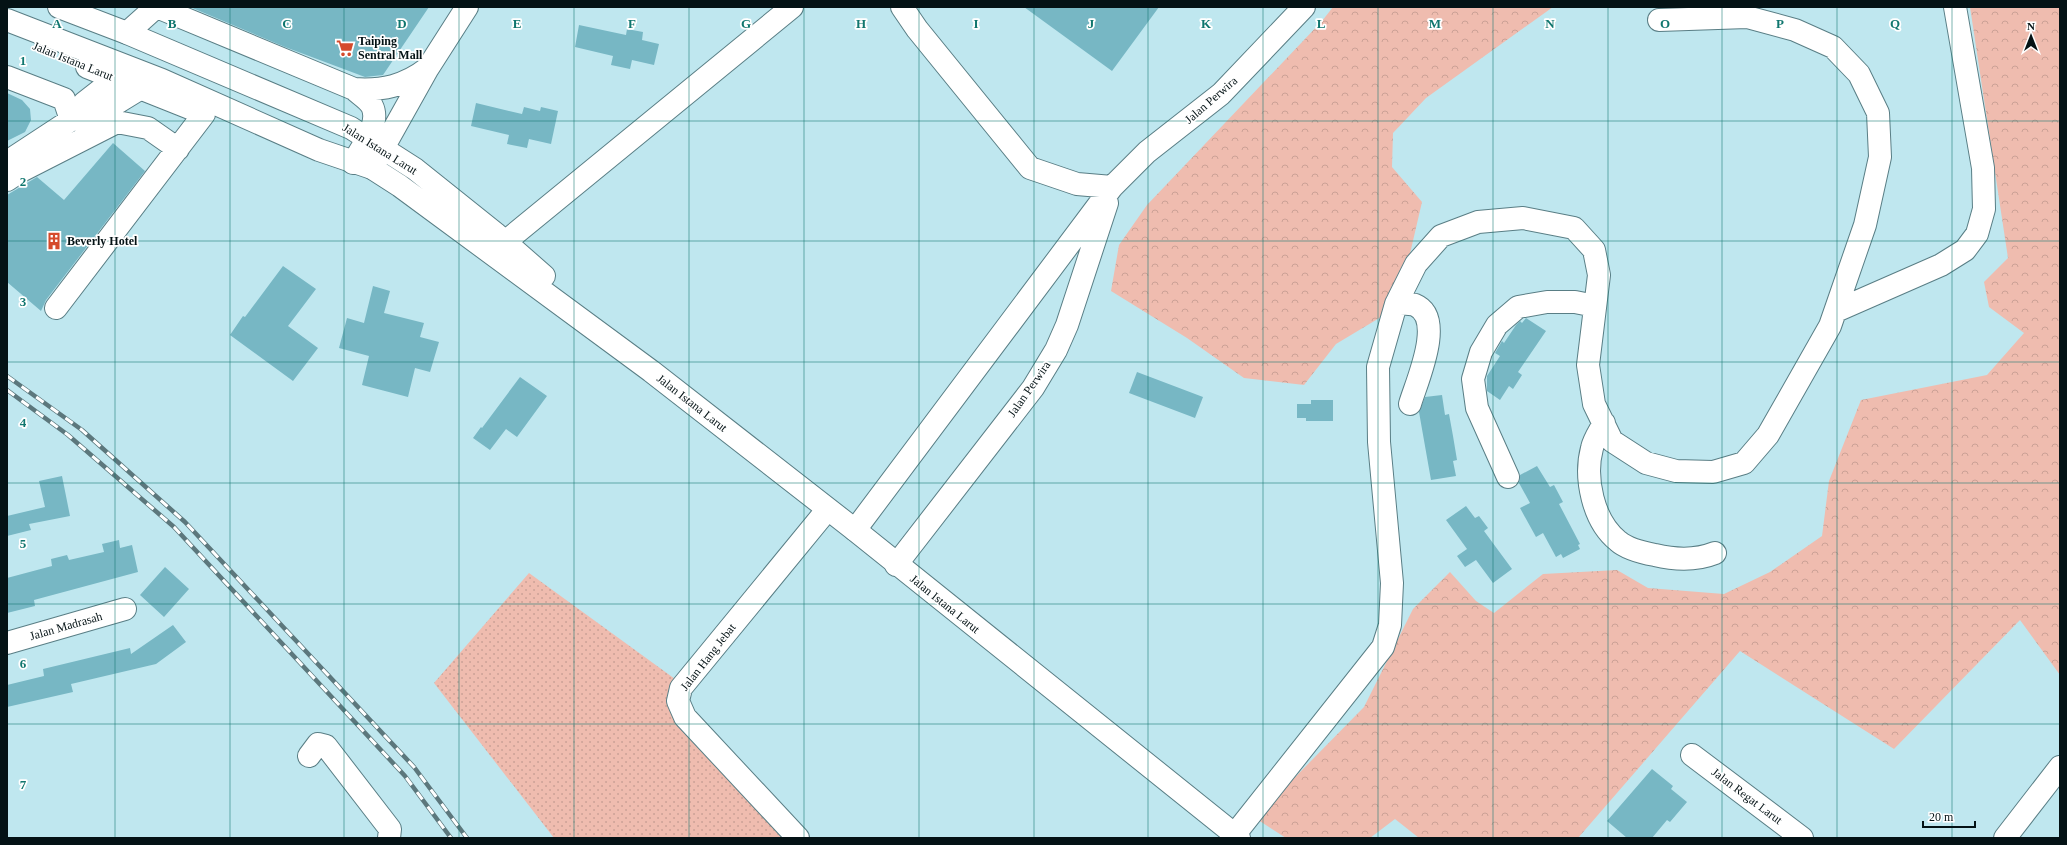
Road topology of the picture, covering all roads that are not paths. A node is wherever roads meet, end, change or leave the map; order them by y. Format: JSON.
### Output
{"nodes":[{"id":1,"x":59,"y":7,"type":"edge"},
{"id":2,"x":157,"y":7,"type":"edge"},
{"id":3,"x":467,"y":7,"type":"edge"},
{"id":4,"x":792,"y":7,"type":"edge"},
{"id":5,"x":902,"y":7,"type":"edge"},
{"id":6,"x":1304,"y":7,"type":"edge"},
{"id":7,"x":1955,"y":7,"type":"edge"},
{"id":8,"x":7,"y":20,"type":"edge"},
{"id":9,"x":1659,"y":20,"type":"dead end"},
{"id":10,"x":127,"y":33,"type":"junction"},
{"id":11,"x":7,"y":34,"type":"edge"},
{"id":12,"x":428,"y":68,"type":"junction"},
{"id":13,"x":7,"y":77,"type":"edge"},
{"id":14,"x":116,"y":78,"type":"junction"},
{"id":15,"x":141,"y":88,"type":"junction"},
{"id":16,"x":354,"y":89,"type":"junction"},
{"id":17,"x":204,"y":114,"type":"junction"},
{"id":18,"x":71,"y":120,"type":"junction"},
{"id":19,"x":375,"y":143,"type":"junction"},
{"id":20,"x":178,"y":149,"type":"junction"},
{"id":21,"x":319,"y":150,"type":"junction"},
{"id":22,"x":7,"y":162,"type":"edge"},
{"id":23,"x":362,"y":166,"type":"junction"},
{"id":24,"x":7,"y":180,"type":"edge"},
{"id":25,"x":1112,"y":187,"type":"junction"},
{"id":26,"x":505,"y":242,"type":"junction"},
{"id":27,"x":1396,"y":304,"type":"junction"},
{"id":28,"x":1595,"y":306,"type":"junction"},
{"id":29,"x":56,"y":308,"type":"dead end"},
{"id":30,"x":1836,"y":311,"type":"junction"},
{"id":31,"x":651,"y":371,"type":"junction"},
{"id":32,"x":1410,"y":404,"type":"dead end"},
{"id":33,"x":1604,"y":423,"type":"junction"},
{"id":34,"x":1508,"y":476,"type":"dead end"},
{"id":35,"x":827,"y":510,"type":"junction"},
{"id":36,"x":855,"y":530,"type":"junction"},
{"id":37,"x":1715,"y":553,"type":"dead end"},
{"id":38,"x":896,"y":565,"type":"junction"},
{"id":39,"x":125,"y":609,"type":"dead end"},
{"id":40,"x":7,"y":643,"type":"edge"},
{"id":41,"x":1692,"y":755,"type":"dead end"},
{"id":42,"x":309,"y":756,"type":"dead end"},
{"id":43,"x":2060,"y":767,"type":"edge"},
{"id":44,"x":1237,"y":836,"type":"edge"},
{"id":45,"x":389,"y":838,"type":"edge"},
{"id":46,"x":798,"y":838,"type":"edge"},
{"id":47,"x":1802,"y":838,"type":"edge"},
{"id":48,"x":2005,"y":838,"type":"edge"}],
"edges":[{"from":1,"to":10,"type":"street","name":"Jalan Istana Larut"},
{"from":2,"to":10,"type":"street"},
{"from":2,"to":16,"type":"street"},
{"from":3,"to":12,"type":"street"},
{"from":4,"to":26,"type":"street"},
{"from":5,"to":25,"type":"street"},
{"from":6,"to":25,"type":"street","name":"Jalan Perwira"},
{"from":7,"to":30,"type":"street"},
{"from":8,"to":21,"type":"street","name":"Jalan Istana Larut"},
{"from":9,"to":30,"type":"street"},
{"from":10,"to":19,"type":"street","name":"Jalan Istana Larut"},
{"from":11,"to":14,"type":"street","name":"Jalan Istana Larut"},
{"from":12,"to":16,"type":"street"},
{"from":12,"to":19,"type":"street"},
{"from":13,"to":18,"type":"street"},
{"from":14,"to":15,"type":"street","name":"Jalan Istana Larut"},
{"from":14,"to":18,"type":"street"},
{"from":15,"to":17,"type":"street","name":"Jalan Istana Larut"},
{"from":15,"to":18,"type":"street"},
{"from":16,"to":19,"type":"street"},
{"from":17,"to":20,"type":"street"},
{"from":17,"to":21,"type":"street","name":"Jalan Istana Larut"},
{"from":18,"to":22,"type":"street"},
{"from":19,"to":23,"type":"street"},
{"from":19,"to":26,"type":"street","name":"Jalan Istana Larut"},
{"from":20,"to":24,"type":"street"},
{"from":20,"to":29,"type":"street"},
{"from":21,"to":23,"type":"street","name":"Jalan Istana Larut"},
{"from":23,"to":31,"type":"street","name":"Jalan Istana Larut"},
{"from":25,"to":36,"type":"street","name":"Jalan Perwira"},
{"from":25,"to":38,"type":"street","name":"Jalan Perwira"},
{"from":26,"to":31,"type":"street","name":"Jalan Istana Larut"},
{"from":27,"to":28,"type":"street"},
{"from":27,"to":32,"type":"street"},
{"from":27,"to":44,"type":"street"},
{"from":28,"to":33,"type":"street"},
{"from":28,"to":34,"type":"street"},
{"from":30,"to":33,"type":"street"},
{"from":31,"to":35,"type":"street","name":"Jalan Istana Larut"},
{"from":33,"to":37,"type":"street"},
{"from":35,"to":36,"type":"street","name":"Jalan Istana Larut"},
{"from":35,"to":46,"type":"street","name":"Jalan Hang Jebat"},
{"from":36,"to":38,"type":"street","name":"Jalan Istana Larut"},
{"from":38,"to":44,"type":"street","name":"Jalan Istana Larut"},
{"from":39,"to":40,"type":"street","name":"Jalan Madrasah"},
{"from":41,"to":47,"type":"street","name":"Jalan Regat Larut"},
{"from":42,"to":45,"type":"street"},
{"from":43,"to":48,"type":"street"}]}
